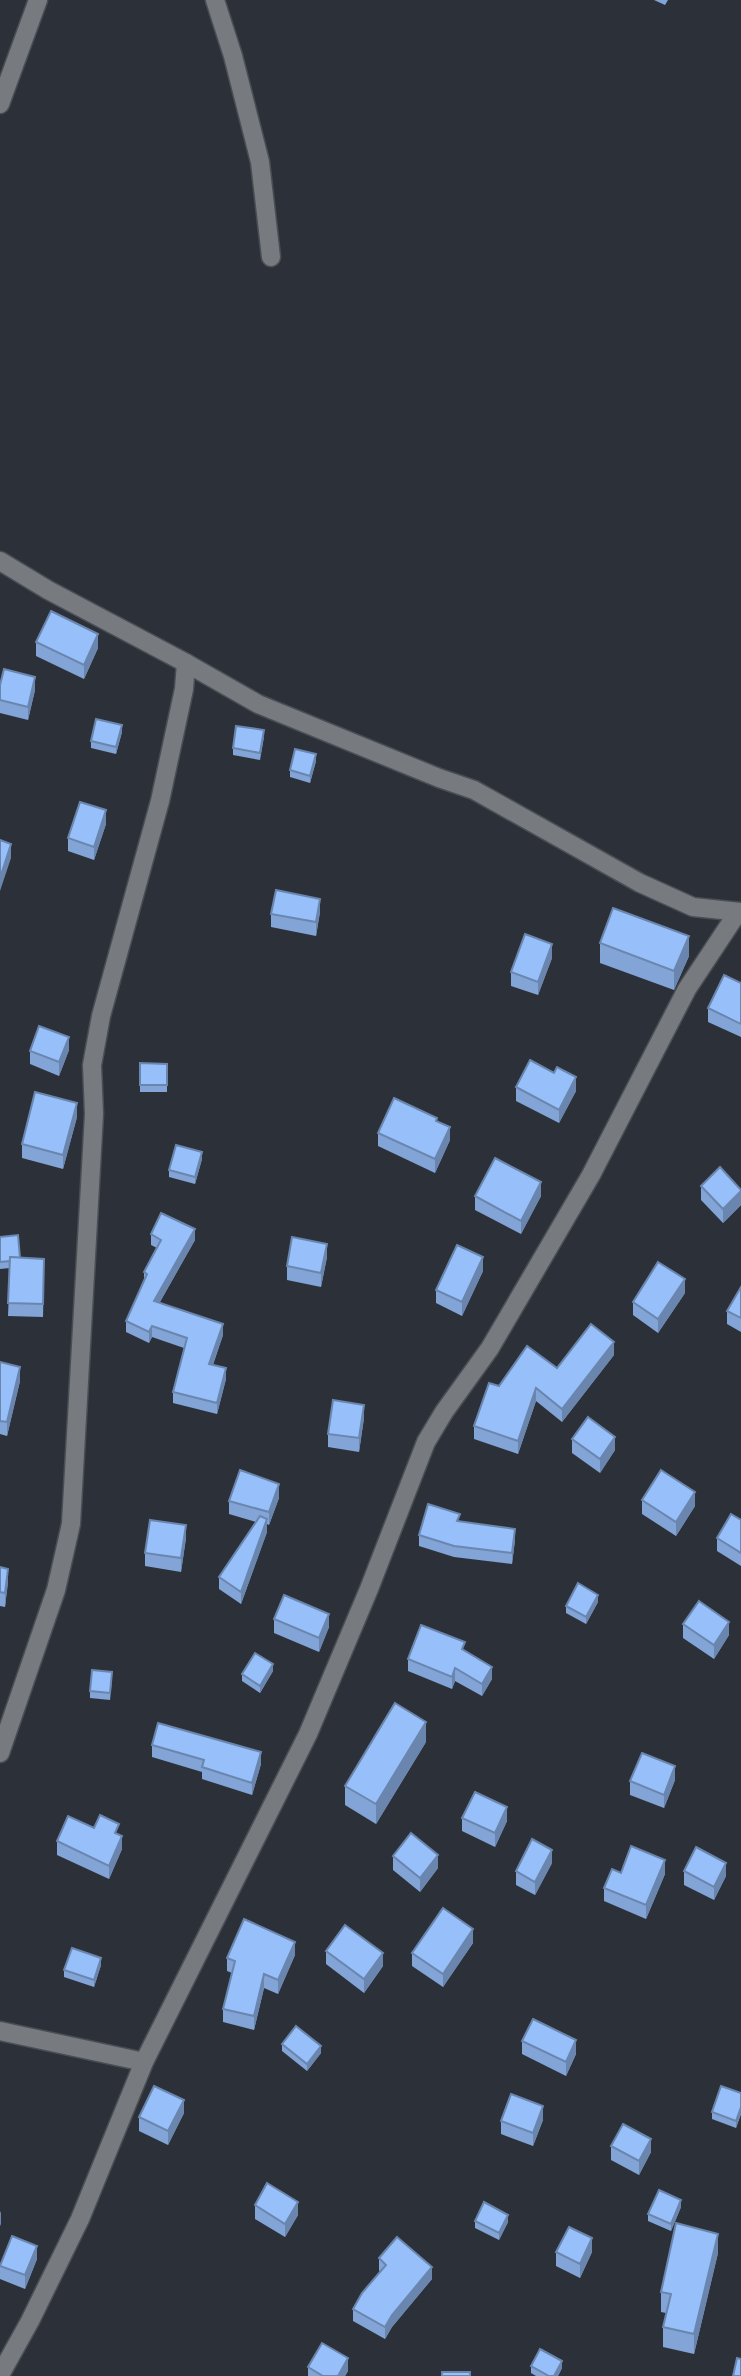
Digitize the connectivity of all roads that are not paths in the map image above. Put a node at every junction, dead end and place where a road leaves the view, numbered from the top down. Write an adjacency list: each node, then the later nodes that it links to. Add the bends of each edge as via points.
1 (38, 0): 3 (street)
2 (215, 0): 4 (street, via 260,162)
3 (0, 104)
4 (271, 257)
5 (0, 561): 6 (street)
6 (186, 663): 7 (street, via 258,704 474,790 640,883 693,907); 8 (street, via 160,801 101,1016 92,1065 94,1114 71,1524 56,1590)
7 (739, 912): 10 (street, via 687,989 592,1175 490,1348 426,1442 308,1734)
8 (0, 1753)
9 (0, 2031): 10 (street)
10 (144, 2063): 11 (street, via 80,2218)
11 (0, 2375)

